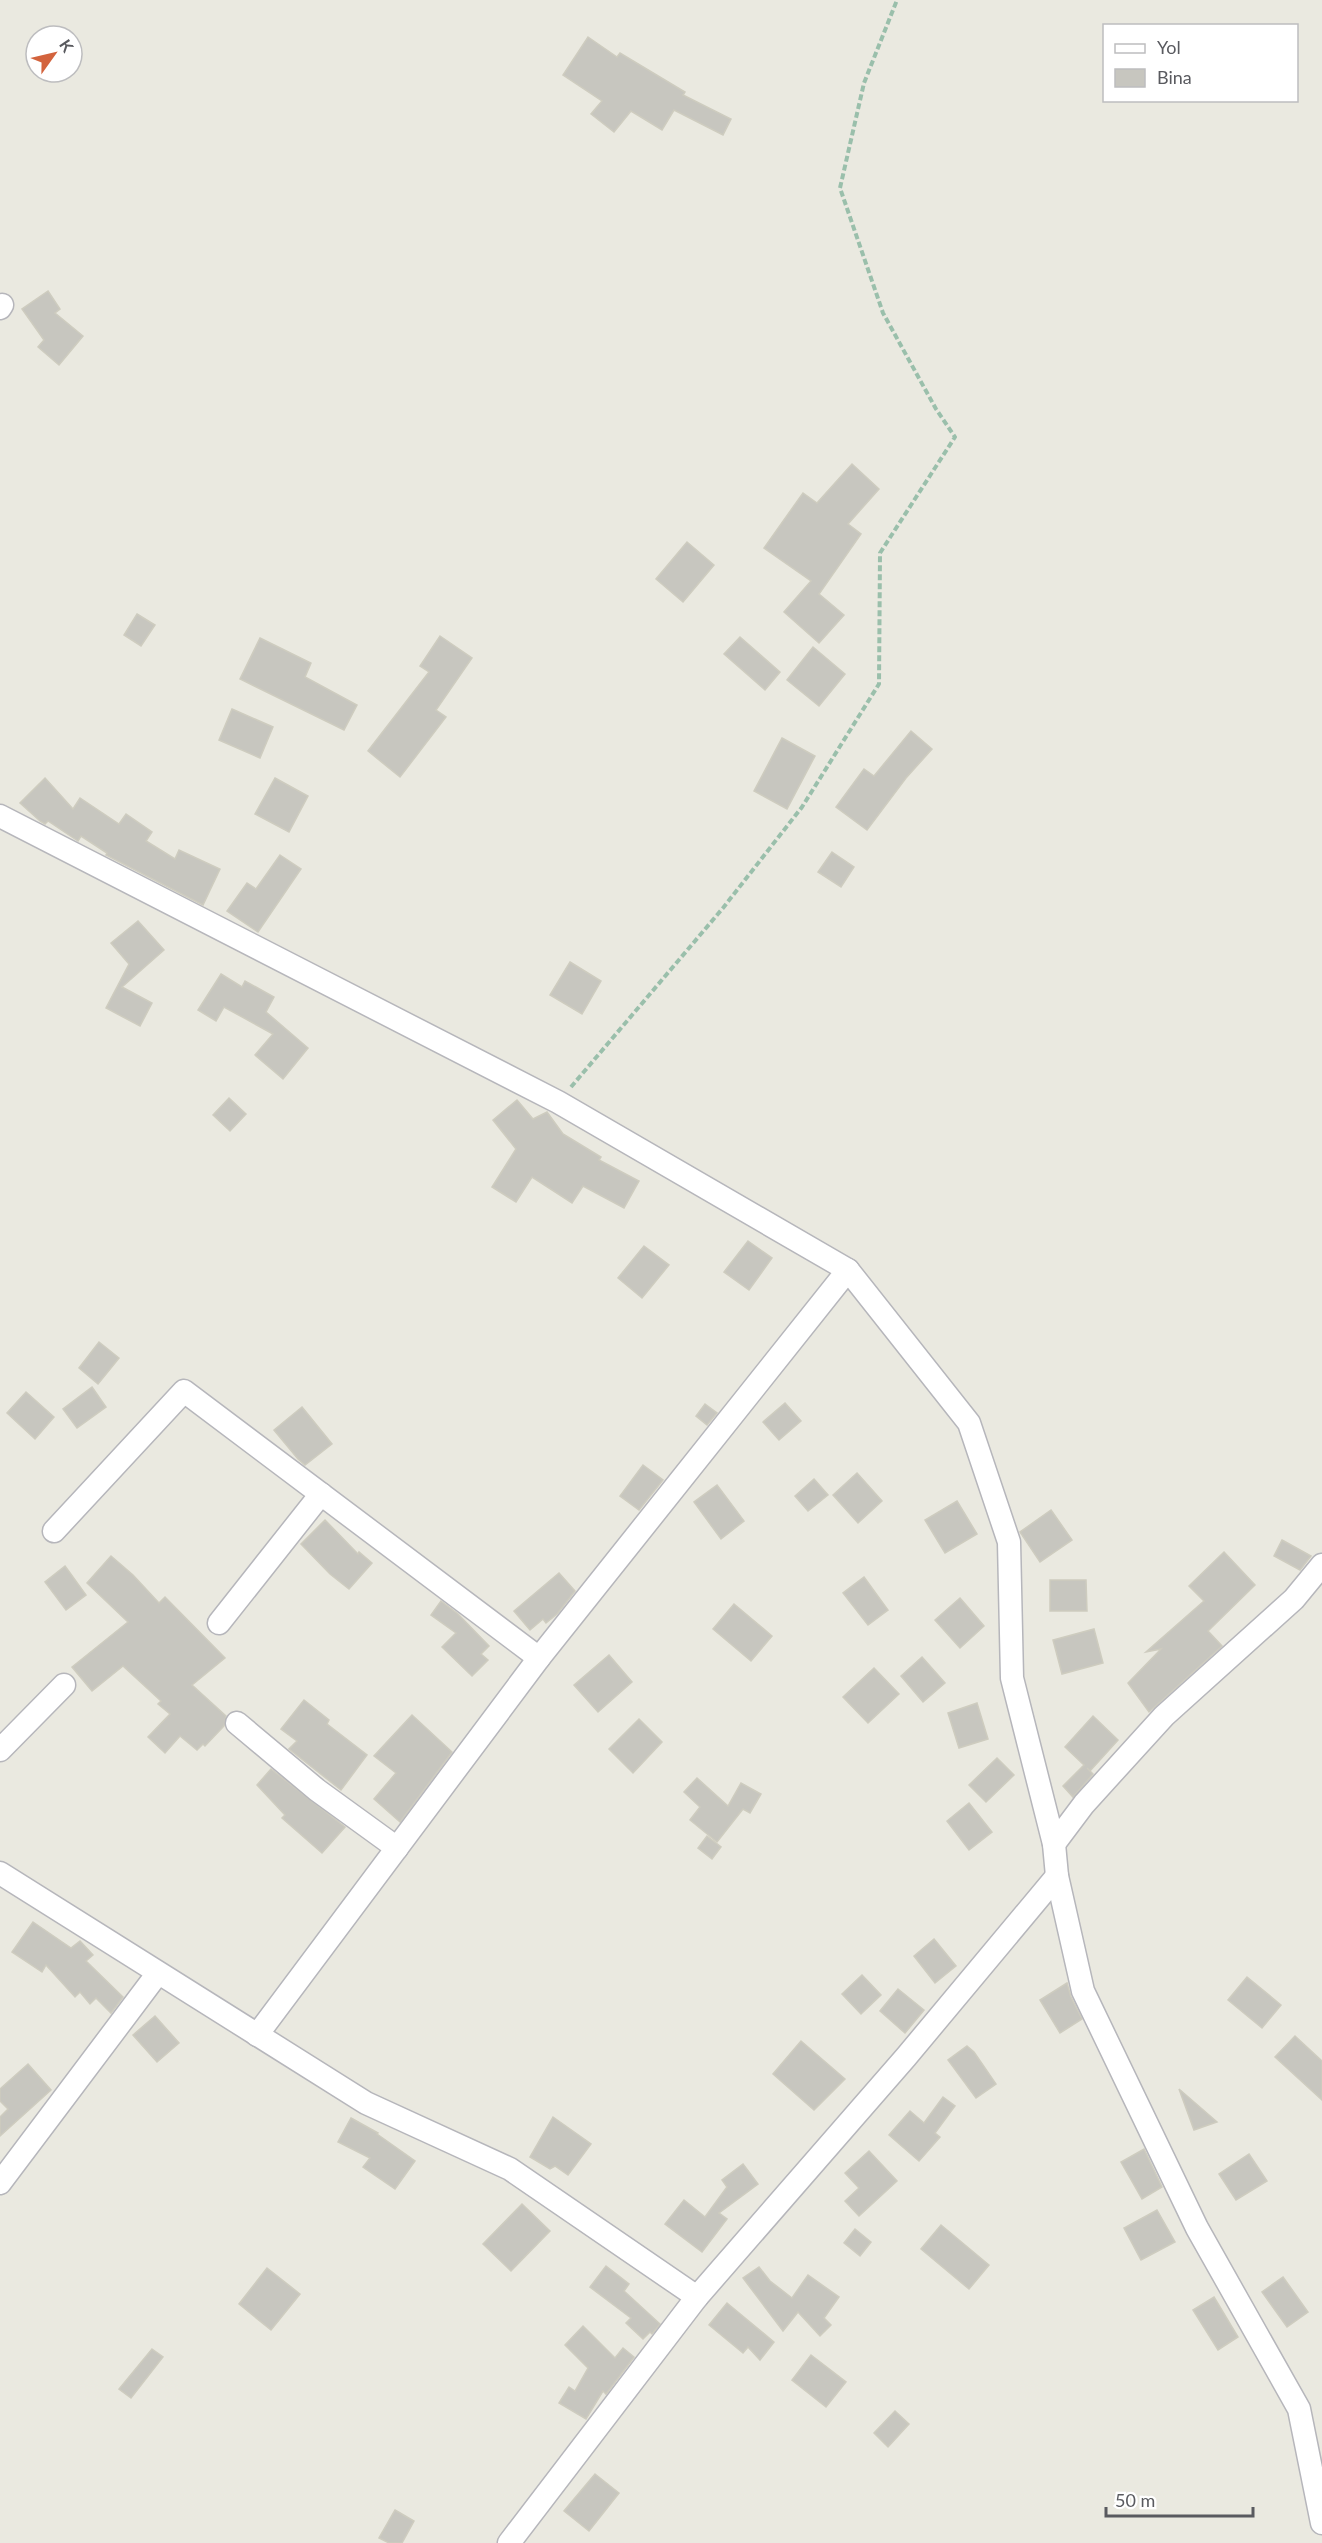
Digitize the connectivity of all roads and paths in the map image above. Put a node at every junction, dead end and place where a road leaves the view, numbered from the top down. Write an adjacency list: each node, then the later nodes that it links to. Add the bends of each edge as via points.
1 (897, 0): 3 (path, via 864,83 840,188 883,314 955,437 880,553 879,684 802,807 723,908)
2 (0, 816): 3 (street)
3 (558, 1102): 4 (street)
4 (848, 1270): 9 (street); 13 (street, via 969,1423 1009,1542 1012,1678)
5 (321, 1494): 6 (street, via 184,1391); 8 (street); 9 (street)
6 (54, 1531)
7 (1322, 1565): 13 (street, via 1294,1599 1164,1716 1084,1804)
8 (219, 1623)
9 (539, 1658): 14 (street)
10 (64, 1685): 12 (street)
11 (237, 1723): 14 (street)
12 (0, 1750)
13 (1054, 1844): 16 (street)
14 (397, 1848): 18 (street)
15 (0, 1873): 17 (street)
16 (1057, 1876): 20 (street); 21 (street, via 1083,1991 1197,2228 1299,2409)
17 (158, 1973): 18 (street); 19 (street)
18 (257, 2035): 20 (street, via 366,2103 510,2169)
19 (0, 2183)
20 (697, 2297): 22 (street)
21 (1322, 2523)
22 (509, 2543)

